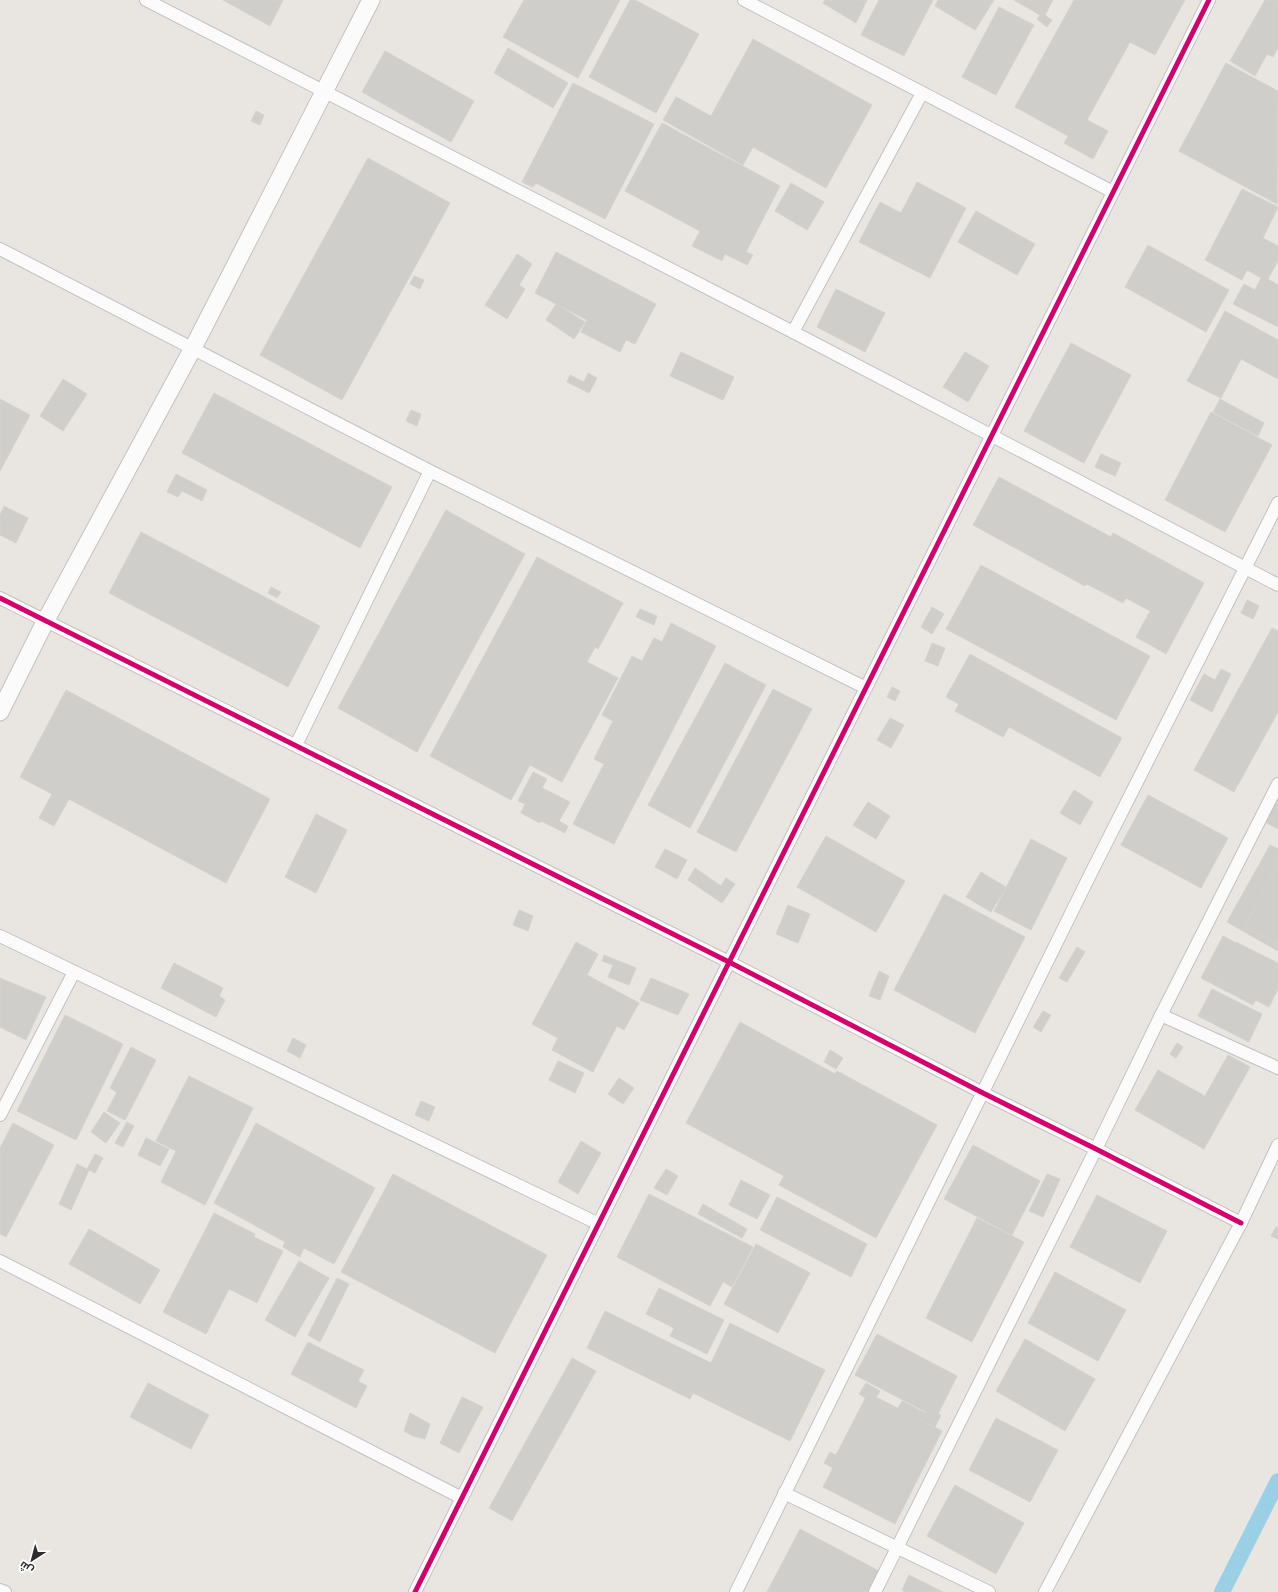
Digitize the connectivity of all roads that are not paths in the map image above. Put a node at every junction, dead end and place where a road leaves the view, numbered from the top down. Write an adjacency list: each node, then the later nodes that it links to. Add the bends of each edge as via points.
1 (146, 0): 5 (street)
2 (371, 0): 5 (street)
3 (744, 0): 6 (street)
4 (1209, 0): 7 (street)
5 (325, 91): 9 (street); 10 (street)
6 (922, 93): 7 (street); 9 (street)
7 (1113, 192): 11 (street)
8 (0, 249): 10 (street)
9 (793, 332): 11 (street)
10 (193, 348): 12 (street); 17 (street)
11 (992, 436): 14 (street); 18 (street)
12 (430, 471): 18 (street); 20 (street)
13 (1278, 504): 14 (street)
14 (1246, 568): 15 (street); 27 (street)
15 (1278, 585)
16 (0, 598): 17 (street)
17 (46, 620): 19 (street); 20 (street)
18 (866, 688): 23 (street)
19 (0, 712)
20 (296, 745): 23 (street)
21 (1278, 784): 25 (street)
22 (0, 936): 24 (street)
23 (729, 962): 27 (street); 32 (street)
24 (74, 972): 28 (street); 32 (street)
25 (1161, 1015): 26 (street); 30 (street)
26 (1278, 1068)
27 (983, 1093): 30 (street); 34 (street)
28 (0, 1115)
29 (1278, 1145): 31 (street)
30 (1096, 1149): 31 (street); 36 (street)
31 (1240, 1222): 43 (street)
32 (599, 1224): 35 (street)
33 (0, 1261): 35 (street)
34 (784, 1493): 36 (street); 40 (street)
35 (462, 1498): 39 (street)
36 (897, 1547): 41 (street); 42 (street)
37 (0, 1590): 38 (street)
38 (5, 1592)
39 (415, 1592)
40 (736, 1592)
41 (874, 1592)
42 (989, 1592)
43 (1045, 1592)

